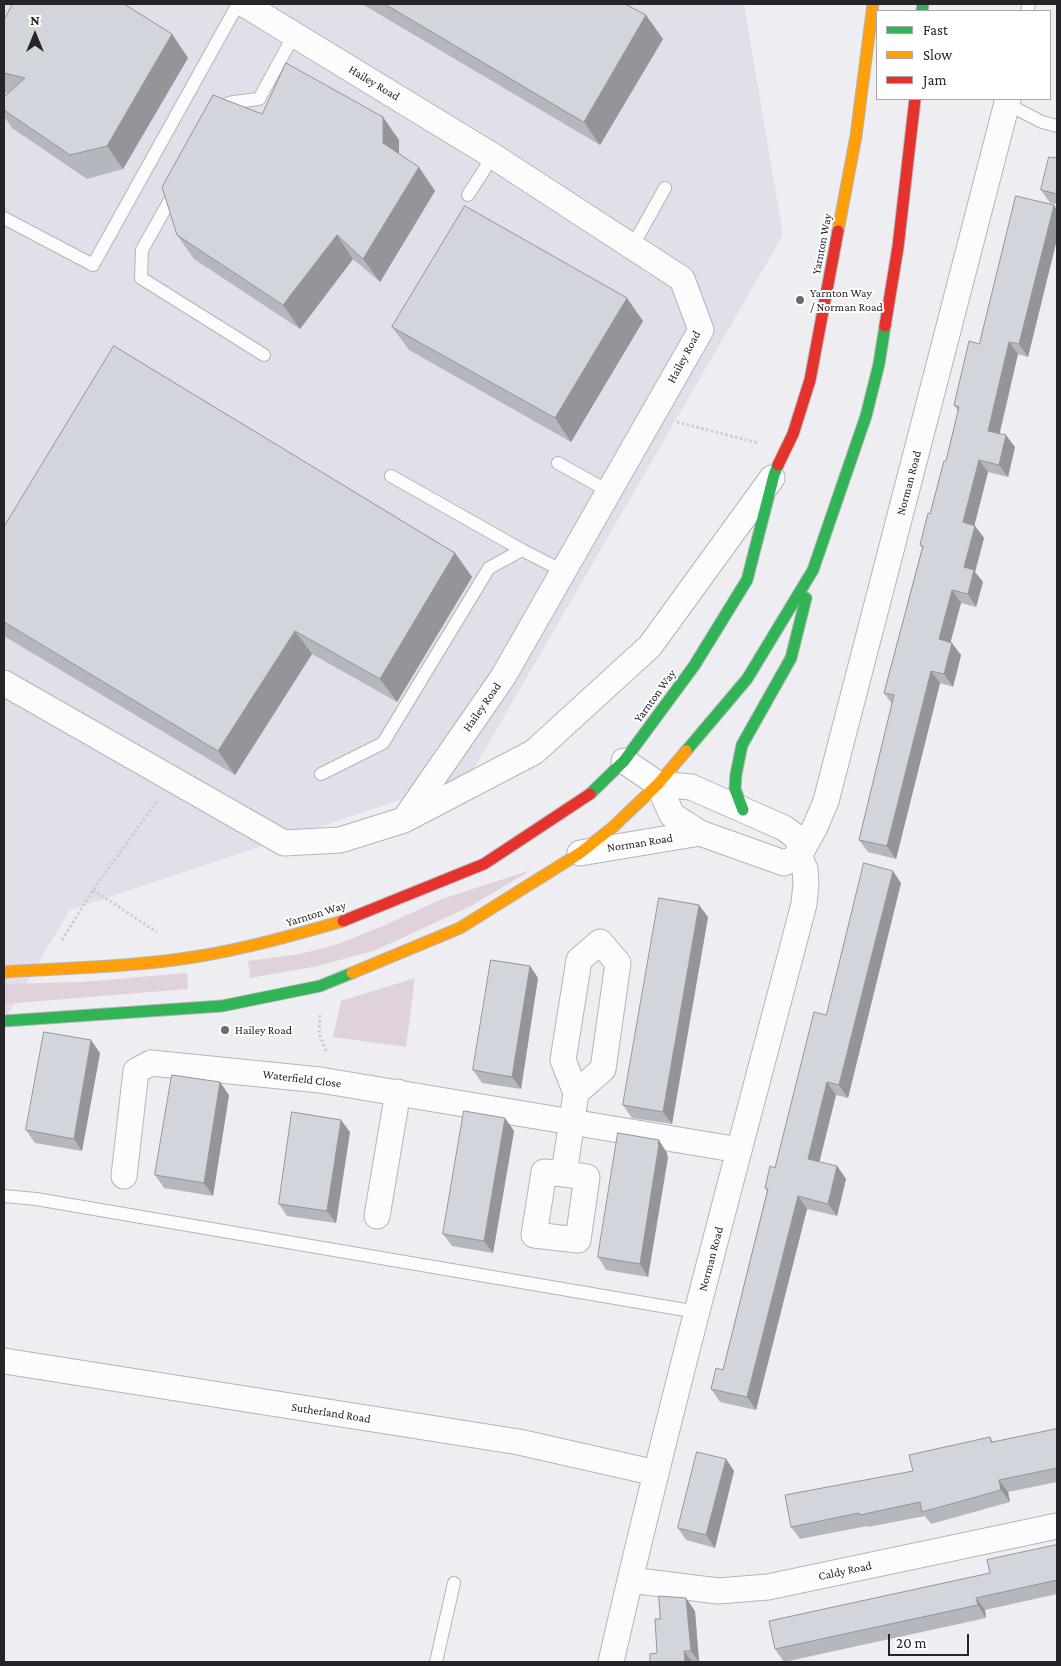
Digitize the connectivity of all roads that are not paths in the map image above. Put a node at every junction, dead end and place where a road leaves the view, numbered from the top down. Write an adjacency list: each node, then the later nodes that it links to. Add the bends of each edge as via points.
1 (873, 4): 16 (street, Yarnton Way, via 856,136 810,380 794,434)
2 (252, 6): 3 (street, Hailey Road); 12 (lane, via 94,265)
3 (294, 34): 6 (lane, via 259,99 224,105); 8 (street, Hailey Road)
4 (914, 100): 20 (street, via 898,247 879,364 866,416)
5 (1008, 101): 7 (lane, via 1042,122); 30 (street, Norman Road, via 826,801)
6 (214, 122)
7 (1057, 126)
8 (493, 156): 11 (lane); 13 (street, Hailey Road)
9 (180, 182): 14 (lane, via 142,250 141,278)
10 (665, 188): 13 (lane)
11 (468, 195)
12 (4, 218)
13 (632, 247): 18 (street, Hailey Road, via 682,279 701,330)
14 (264, 355)
15 (558, 463): 18 (lane)
16 (774, 475): 23 (street, Yarnton Way, via 747,580 694,666); 27 (street, via 650,646 534,752)
17 (391, 476): 19 (lane)
18 (608, 491): 21 (street, Hailey Road)
19 (522, 550): 21 (lane); 24 (lane, via 489,568 383,743)
20 (813, 570): 25 (street, via 747,679); 26 (street, via 791,658 742,745 735,789)
21 (563, 571): 27 (street, Hailey Road, via 502,677)
22 (4, 683): 27 (street, via 284,843 340,840)
23 (624, 761): 25 (street, Norman Road); 31 (street, Yarnton Way, via 589,795 484,864 350,919 277,940 194,957)
24 (321, 774)
25 (658, 784): 26 (street, Norman Road, via 690,787); 28 (street, Norman Road, via 672,815); 29 (street)
26 (743, 810): 30 (street, Norman Road, via 784,828 798,839)
27 (404, 820)
28 (700, 834): 29 (street, Norman Road); 30 (street, Norman Road, via 784,863)
29 (580, 853): 32 (street, via 460,928 320,986 222,1006)
30 (799, 856): 36 (street, Norman Road, via 805,869 804,904)
31 (4, 972)
32 (4, 1021)
33 (398, 1092): 35 (street, Waterfield Close); 38 (street, Waterfield Close, via 320,1080 151,1063 136,1071); 40 (street)
34 (576, 1093): 34 (street, via 603,1069 618,963 600,942 579,960 563,1060); 35 (street)
35 (572, 1123): 36 (street, Waterfield Close); 37 (street)
36 (739, 1150): 41 (street, Norman Road)
37 (564, 1174)
38 (124, 1176)
39 (4, 1196): 41 (lane, via 55,1202)
40 (377, 1216)
41 (697, 1312): 43 (street, Norman Road)
42 (4, 1361): 43 (street, Sutherland Road, via 519,1442)
43 (656, 1472): 45 (street, Norman Road)
44 (1057, 1526): 45 (street, Caldy Road, via 768,1587 718,1591)
45 (630, 1580): 48 (street, Norman Road)
46 (454, 1583): 47 (lane)
47 (436, 1662)
48 (611, 1662)

